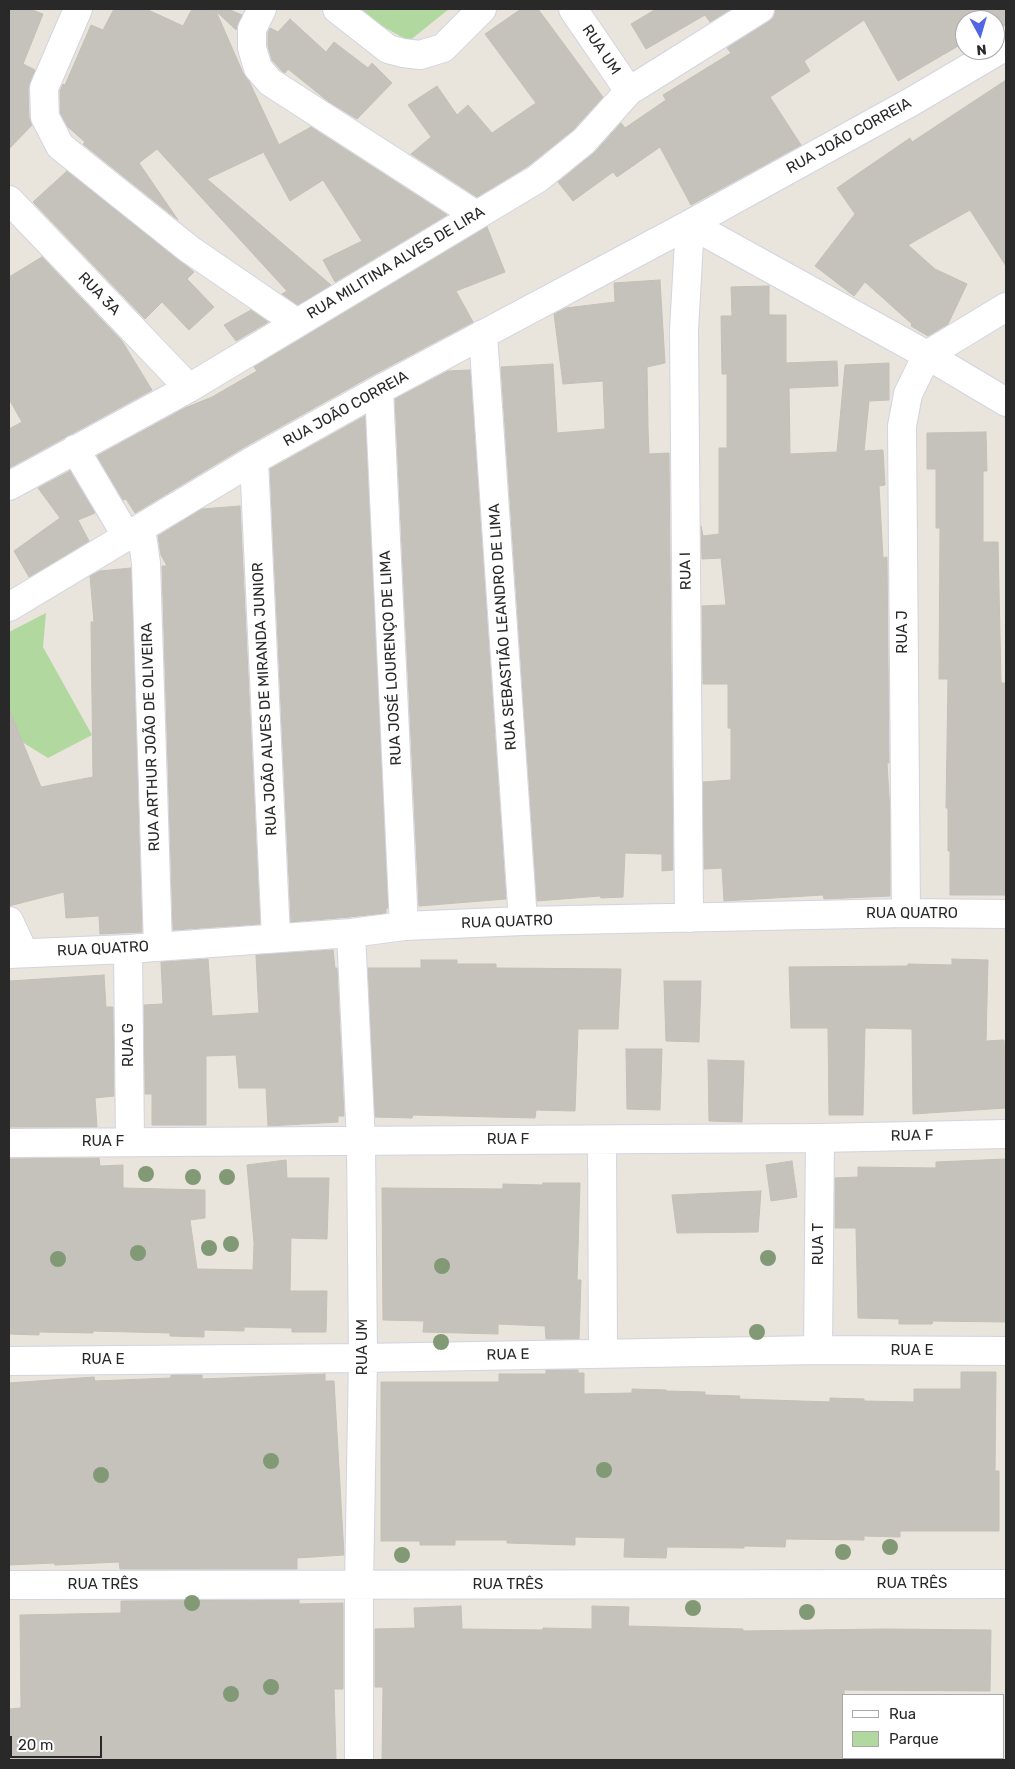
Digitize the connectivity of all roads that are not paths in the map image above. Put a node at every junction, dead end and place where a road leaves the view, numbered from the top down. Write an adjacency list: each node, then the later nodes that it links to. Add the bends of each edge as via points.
1 (78, 9): 13 (street, via 44,88 45,117 60,146 189,249)
2 (262, 9): 10 (street, via 252,29 252,48 258,68 270,82)
3 (337, 9): 4 (street, via 388,49 420,55 443,48)
4 (482, 9)
5 (573, 9): 8 (street, RUA UM)
6 (760, 9): 8 (street, RUA MILITINA ALVES DE LIRA)
7 (1006, 46): 11 (street, RUA JOÃO CORREIA)
8 (629, 91): 10 (street, RUA MILITINA ALVES DE LIRA, via 584,141 537,179)
9 (9, 200): 16 (street, RUA 3A)
10 (476, 215): 13 (street, RUA MILITINA ALVES DE LIRA)
11 (690, 224): 14 (street, RUA JOÃO CORREIA); 15 (street); 26 (street, RUA I, via 684,330)
12 (1006, 307): 15 (street)
13 (297, 322): 16 (street, RUA MILITINA ALVES DE LIRA)
14 (483, 334): 17 (street, RUA JOÃO CORREIA); 28 (street, RUA SEBASTIÃO LEANDRO DE LIMA)
15 (928, 355): 18 (street); 24 (street, RUA J, via 908,394 902,426)
16 (189, 388): 19 (street, RUA MILITINA ALVES DE LIRA)
17 (379, 390): 20 (street, RUA JOÃO CORREIA); 29 (street, RUA JOSÉ LOURENÇO DE LIMA)
18 (1006, 402)
19 (75, 449): 21 (street, RUA MILITINA ALVES DE LIRA); 22 (street)
20 (254, 460): 22 (street, RUA JOÃO CORREIA); 31 (street, RUA JOÃO ALVES DE MIRANDA JUNIOR)
21 (9, 486)
22 (134, 532): 23 (street, RUA JOÃO CORREIA); 32 (street, RUA ARTHUR JOÃO DE OLIVEIRA, via 146,563)
23 (9, 607)
24 (906, 913): 25 (street, RUA QUATRO); 26 (street, RUA QUATRO)
25 (1006, 914)
26 (689, 918): 28 (street, RUA QUATRO)
27 (9, 921): 34 (street)
28 (523, 921): 29 (street, RUA QUATRO)
29 (404, 926): 30 (street, RUA QUATRO)
30 (351, 933): 31 (street, RUA QUATRO); 38 (street, RUA UM)
31 (276, 938): 32 (street, RUA QUATRO)
32 (158, 947): 33 (street, RUA QUATRO)
33 (128, 949): 34 (street, RUA QUATRO); 39 (street, RUA G)
34 (16, 953)
35 (1006, 1134): 36 (street, RUA F)
36 (820, 1138): 37 (street, RUA F); 41 (street, RUA T)
37 (602, 1140): 38 (street, RUA F); 43 (street)
38 (361, 1141): 39 (street, RUA F); 44 (street, RUA UM)
39 (130, 1142): 40 (street, RUA F)
40 (9, 1143)
41 (818, 1350): 42 (street, RUA E); 43 (street, RUA E)
42 (1006, 1351)
43 (603, 1353): 44 (street, RUA E)
44 (363, 1358): 45 (street, RUA E); 48 (street, RUA UM)
45 (9, 1360)
46 (1006, 1584): 48 (street, RUA TRÊS)
47 (9, 1585): 48 (street, RUA TRÊS)
48 (359, 1585): 49 (street, RUA UM)
49 (359, 1760)

